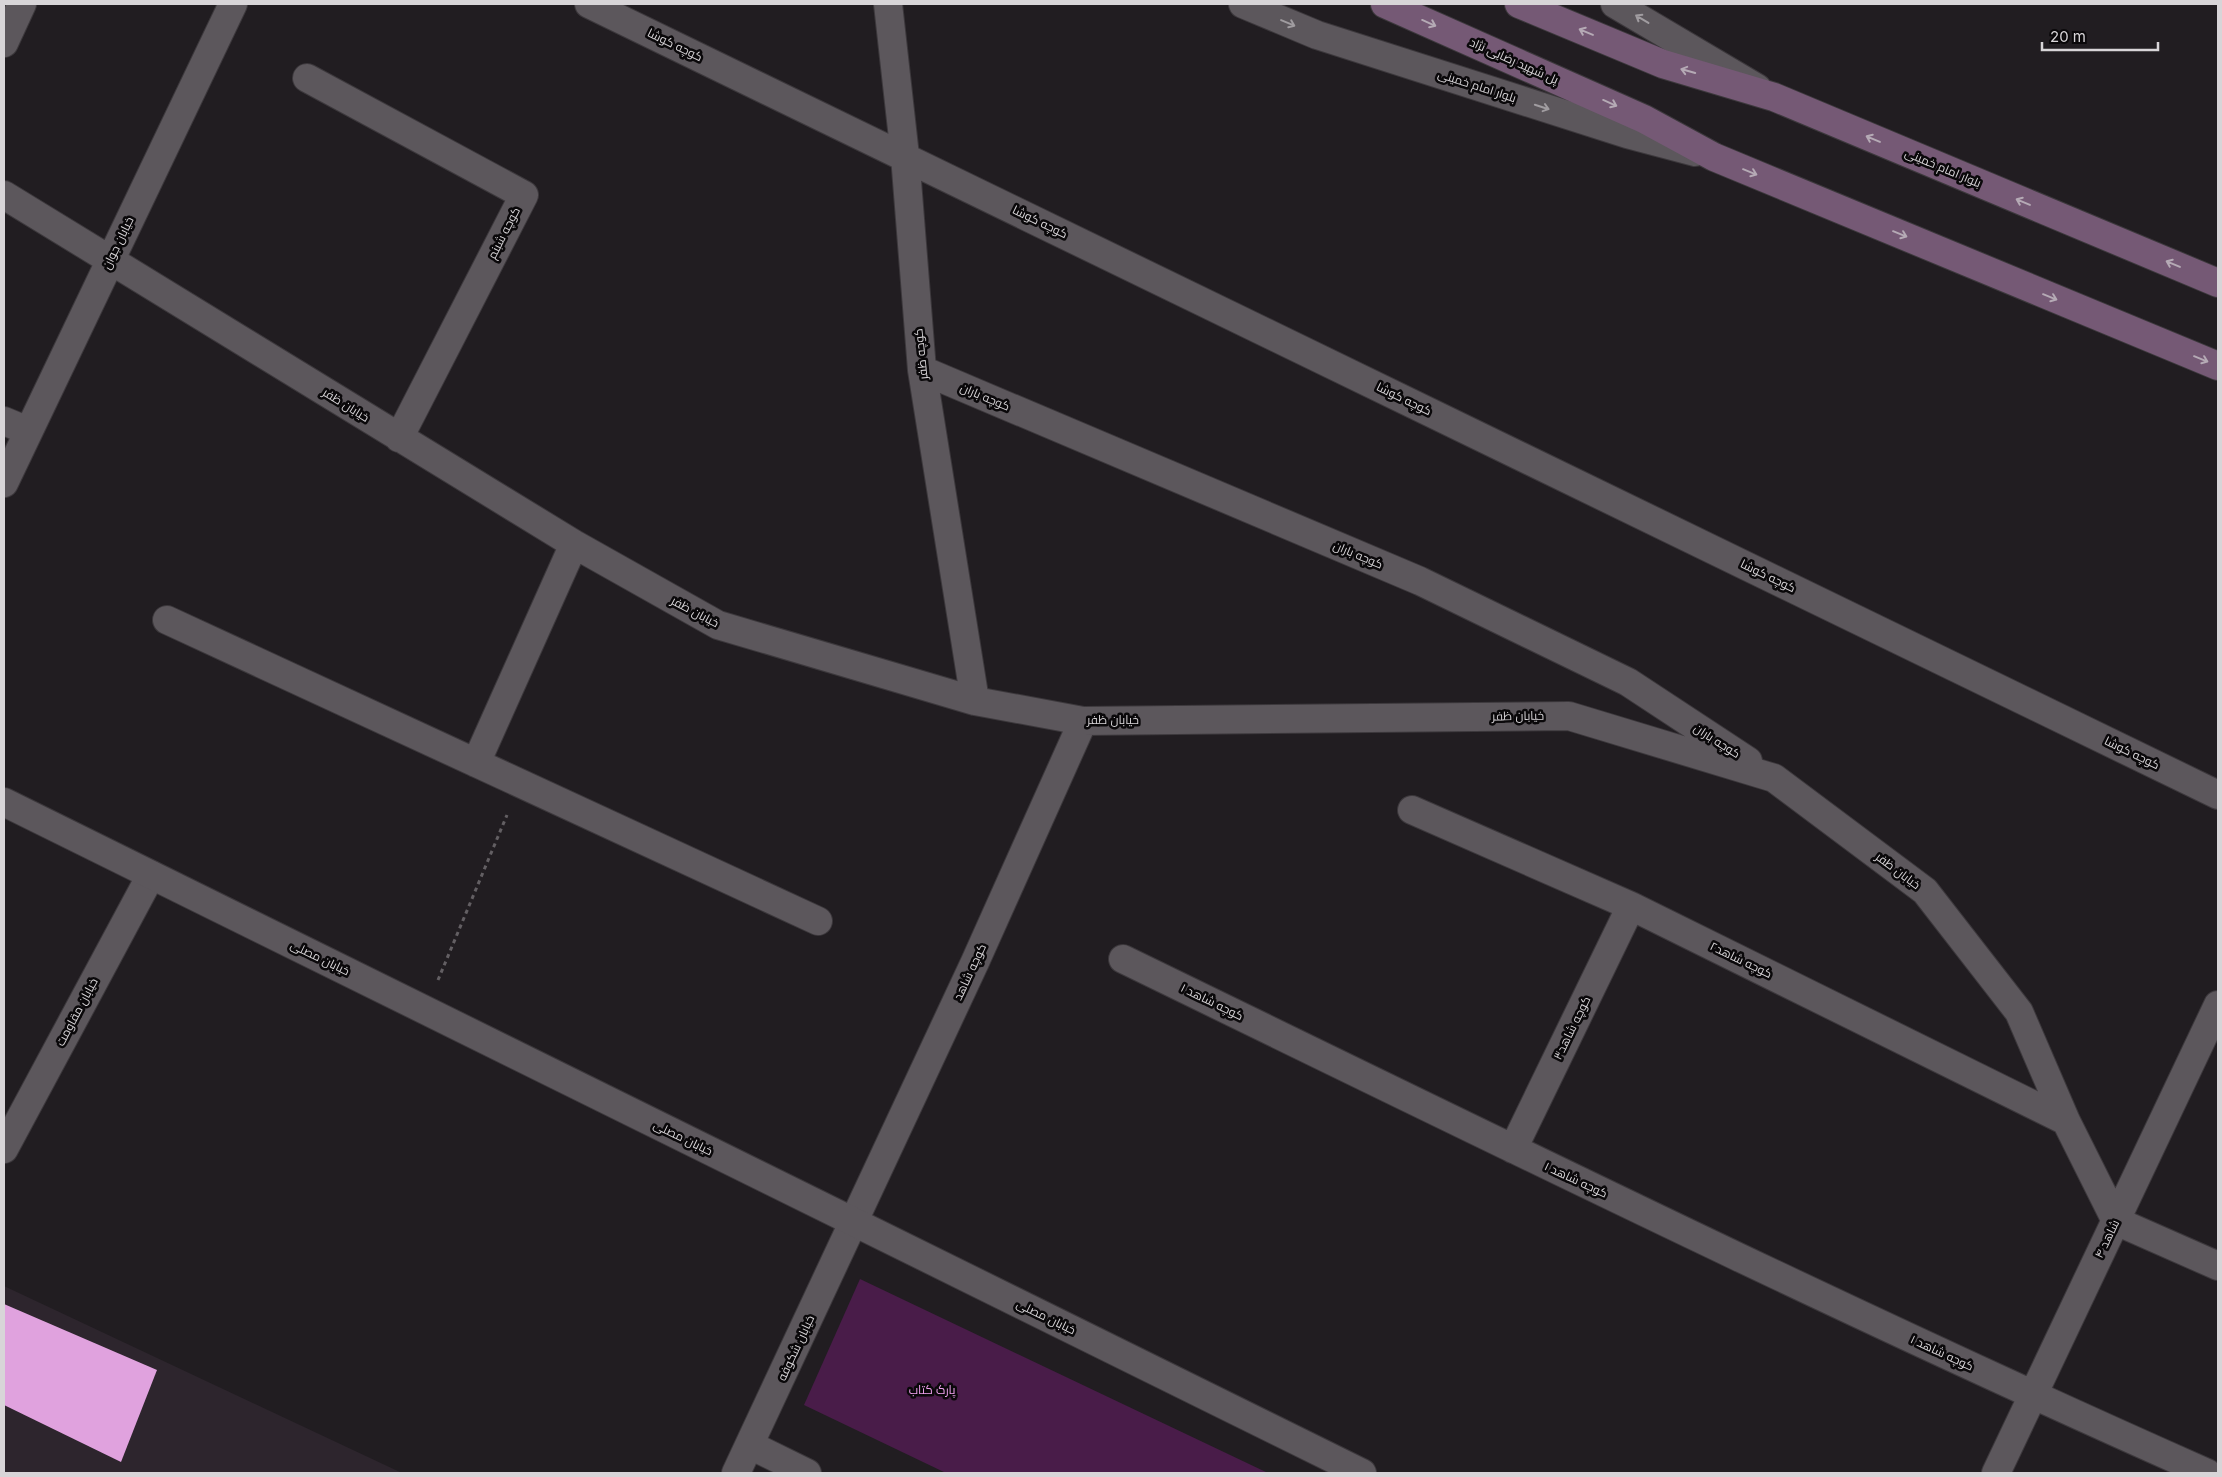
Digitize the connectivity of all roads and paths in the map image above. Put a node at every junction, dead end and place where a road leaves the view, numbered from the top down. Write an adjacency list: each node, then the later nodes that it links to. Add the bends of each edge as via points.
1 (22, 4): 9 (street)
2 (233, 4): 16 (street, خیابان جوان)
3 (589, 4): 13 (street, کوچه کوشا)
4 (888, 4): 13 (street, کوچه ظفر)
5 (1243, 4): 14 (street, بلوار امام خمینی, one-way to 14, via 1317,35 1627,134)
6 (1384, 4): 12 (main road, پل شهید رضایی نژاد, one-way to 12)
7 (1519, 4): 11 (main road, بلوار امام خمینی, one-way to 7, via 1663,64)
8 (1615, 4): 11 (street, one-way to 8)
9 (4, 42)
10 (307, 78): 21 (street, کوچه شبنم, via 524,194)
11 (1774, 97): 17 (main road, بلوار امام خمینی, one-way to 11)
12 (1644, 119): 14 (main road, بلوار امام خمینی)
13 (906, 156): 19 (street, کوچه ظفر); 30 (street, کوچه کوشا)
14 (1714, 158): 18 (main road, بلوار امام خمینی, one-way to 18)
15 (4, 194): 16 (street, خیابان ظفر)
16 (110, 259): 20 (street, خیابان جوان); 21 (street, خیابان ظفر)
17 (2218, 283)
18 (2218, 366)
19 (922, 370): 25 (street, کوچه ظفر); 28 (street, کوچه باران, via 1428,585 1628,682)
20 (16, 426): 22 (street, خیابان جوان)
21 (399, 438): 23 (street, خیابان ظفر)
22 (4, 483)
23 (574, 544): 25 (street, خیابان ظفر, via 718,625); 27 (street)
24 (167, 620): 27 (street)
25 (976, 701): 26 (street, خیابان ظفر)
26 (1083, 721): 28 (street, خیابان ظفر, via 1569,716); 43 (street, کوچه شاهد)
27 (476, 763): 29 (street)
28 (1774, 778): 39 (street, خیابان ظفر, via 1925,891 2018,1012)
29 (521, 783): 35 (street); 38 (path)
30 (2218, 795)
31 (4, 802): 33 (street, خیابان مصلی)
32 (1412, 810): 34 (street, کوچه شاهد۲)
33 (151, 874): 38 (street, خیابان مصلی); 40 (street, خیابان مقاومت)
34 (1632, 906): 39 (street, کوچه شاهد۲); 41 (street, کوچه شاهد۳)
35 (818, 921)
36 (1123, 959): 41 (street, کوچه شاهد ۱)
37 (2218, 1004): 42 (street, شاهد ۴)
38 (425, 1010): 43 (street, خیابان مصلی)
39 (2066, 1121): 42 (street, خیابان ظفر)
40 (4, 1149)
41 (1513, 1149): 45 (street, کوچه شاهد ۱)
42 (2116, 1221): 44 (street); 45 (street, شاهد ۴)
43 (855, 1223): 46 (street, خیابان شکوفه); 49 (street, خیابان مصلی)
44 (2218, 1266)
45 (2031, 1396): 50 (street, شاهد ۴); 51 (street, کوچه شاهد ۱)
46 (750, 1445): 47 (street, خیابان شکوفه); 48 (street)
47 (736, 1473)
48 (807, 1473)
49 (1362, 1473)
50 (1996, 1473)
51 (2207, 1473)

